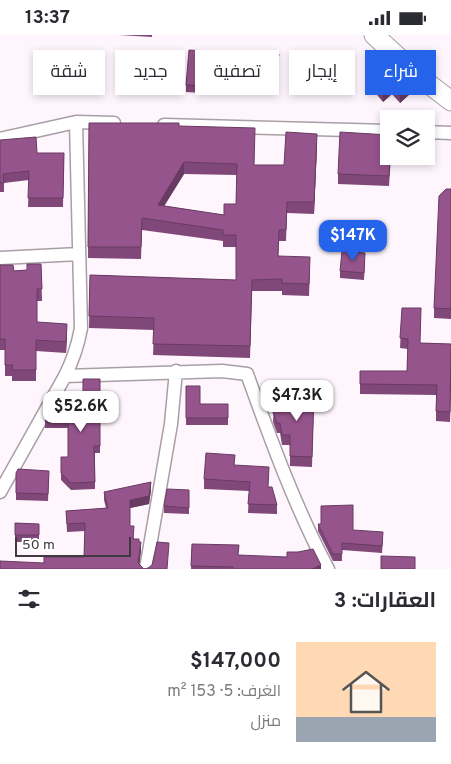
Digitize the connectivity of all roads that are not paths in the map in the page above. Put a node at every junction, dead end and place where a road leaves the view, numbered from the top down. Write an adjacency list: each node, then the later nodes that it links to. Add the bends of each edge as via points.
1 (374, 35): 2 (street, via 421,79)
2 (451, 101)
3 (76, 122): 4 (street); 9 (street); 10 (street)
4 (125, 124)
5 (154, 125): 6 (street)
6 (380, 131)
7 (435, 133): 8 (street)
8 (451, 133)
9 (0, 139)
10 (79, 254): 11 (street); 13 (street, via 81,328 73,360)
11 (0, 258)
12 (176, 371): 13 (street); 15 (street, via 169,440); 16 (street, via 222,371 247,375 265,425)
13 (65, 376): 14 (street)
14 (0, 492)
15 (146, 569)
16 (328, 569)

